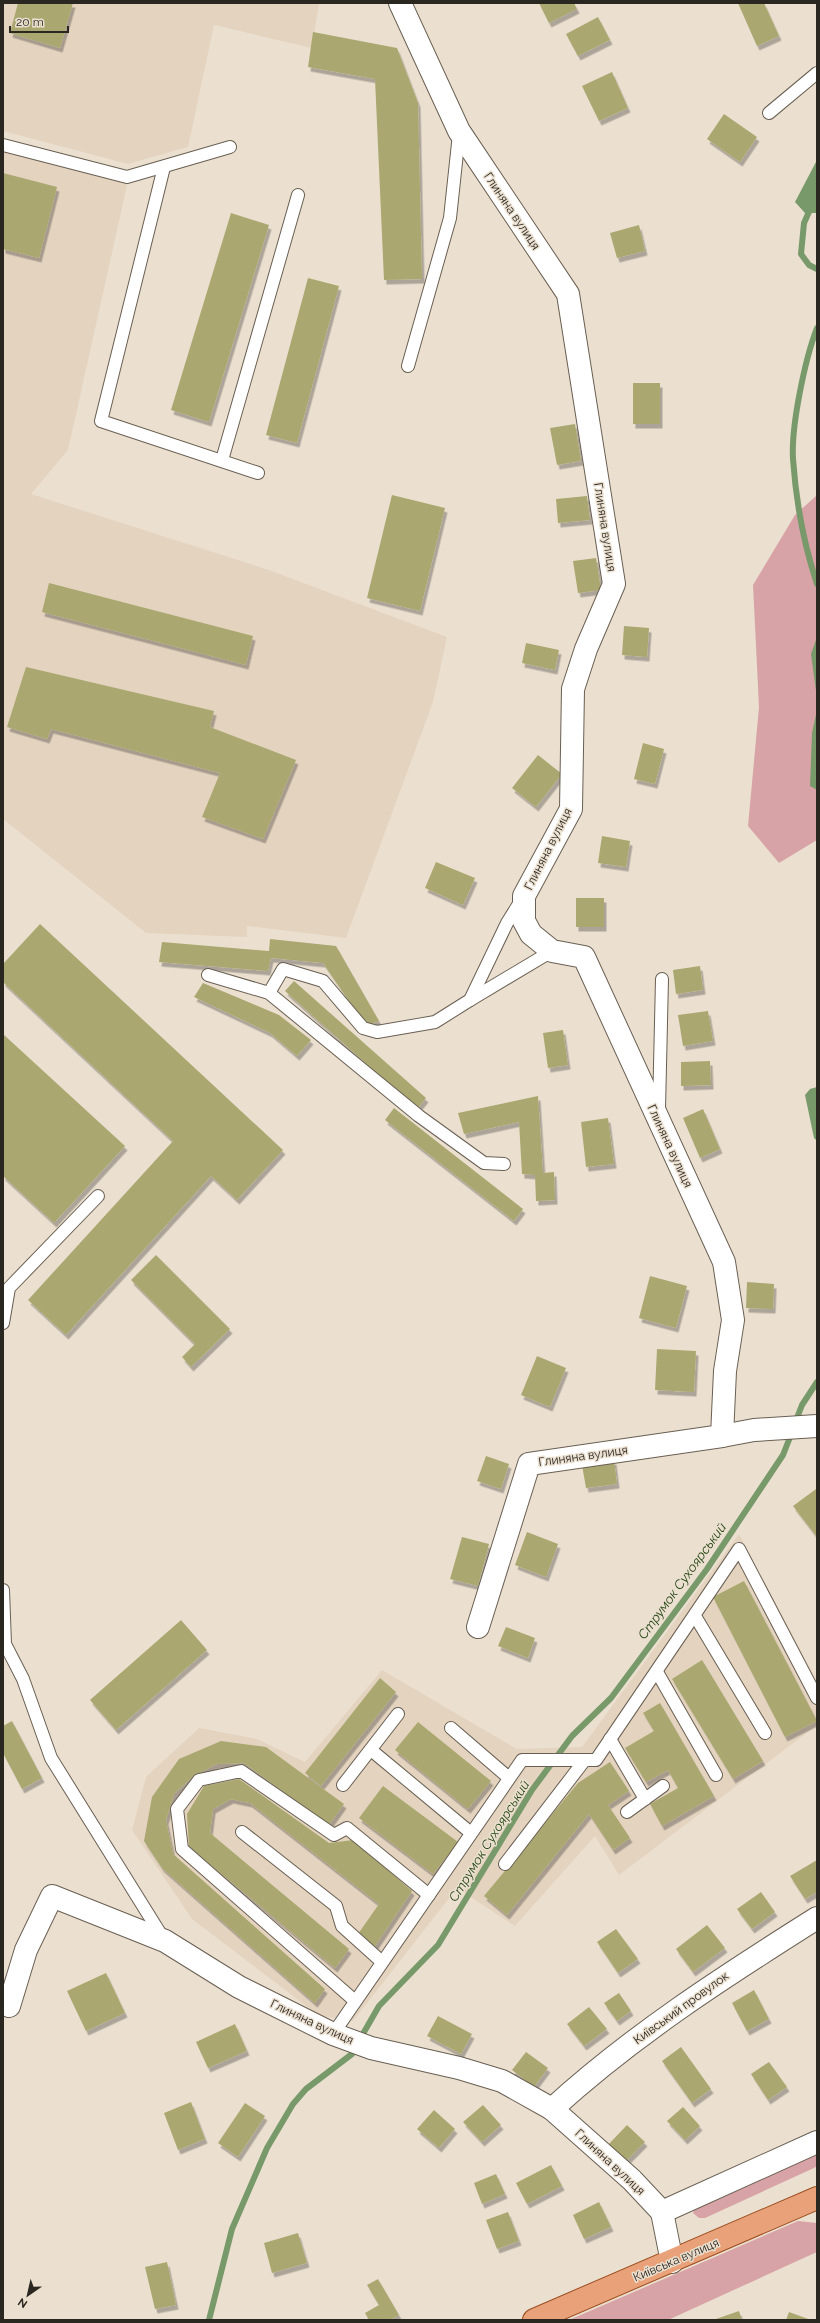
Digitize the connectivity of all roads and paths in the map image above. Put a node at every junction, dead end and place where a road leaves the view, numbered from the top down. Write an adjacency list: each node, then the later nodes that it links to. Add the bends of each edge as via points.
1 (400, 3): 4 (street, Глиняна вулиця)
2 (817, 73): 3 (lane)
3 (769, 113)
4 (459, 131): 9 (lane, via 450,218); 12 (street, Глиняна вулиця, via 568,294 614,584 586,649 573,689 571,809)
5 (3, 145): 7 (lane, via 127,177)
6 (230, 147): 7 (lane)
7 (164, 167): 10 (lane, via 101,421)
8 (298, 196): 10 (lane)
9 (408, 366)
10 (222, 460): 11 (lane)
11 (258, 473)
12 (524, 896): 13 (street, Глиняна вулиця, via 524,921 531,934); 17 (lane, via 507,923)
13 (552, 951): 17 (lane); 18 (street, Глиняна вулиця, via 584,957)
14 (208, 975): 16 (lane)
15 (662, 978): 18 (lane)
16 (269, 994): 17 (lane, via 284,969 323,981 363,1028 377,1032 435,1022); 19 (lane, via 419,1116 472,1155 484,1163)
17 (470, 1000)
18 (659, 1121): 23 (street, Глиняна вулиця, via 724,1262 733,1320 724,1371)
19 (504, 1164)
20 (98, 1196): 21 (lane, via 9,1288)
21 (3, 1323)
22 (811, 1426): 23 (street, via 754,1430)
23 (722, 1436): 26 (street, Глиняна вулиця, via 529,1464)
24 (3, 1590): 27 (lane, via 5,1644)
25 (694, 1616): 28 (lane); 29 (lane, via 740,1549); 32 (lane)
26 (478, 1627)
27 (8, 1657): 47 (lane, via 23,1679 51,1758)
28 (656, 1672): 33 (lane); 36 (lane)
29 (817, 1698)
30 (398, 1714): 34 (lane)
31 (451, 1728): 37 (lane)
32 (765, 1732)
33 (610, 1739): 35 (lane, via 596,1760); 40 (lane)
34 (371, 1750): 38 (lane); 43 (lane)
35 (584, 1760): 37 (lane, via 522,1760); 44 (lane)
36 (716, 1775)
37 (509, 1778): 43 (lane)
38 (344, 1785)
39 (663, 1786): 40 (lane)
40 (645, 1799): 41 (lane)
41 (627, 1812)
42 (242, 1832): 48 (lane, via 336,1906 342,1926)
43 (471, 1833): 45 (lane)
44 (505, 1864)
45 (429, 1895): 48 (lane); 49 (lane, via 347,1828 334,1835 241,1771 200,1780 177,1809 182,1849)
46 (817, 1918): 52 (street, Київський провулок, via 721,1978 596,2069)
47 (165, 1941): 50 (street, Глиняна вулиця, via 52,1896 26,1950); 51 (street, Глиняна вулиця, via 239,1987)
48 (382, 1962): 49 (lane)
49 (355, 2001): 51 (lane)
50 (9, 2006)
51 (339, 2036): 52 (street, Глиняна вулиця, via 371,2048 459,2068 502,2081)
52 (552, 2109): 55 (street, Глиняна вулиця, via 632,2180)
53 (817, 2142): 55 (street)
54 (817, 2198): 56 (main road, Київська вулиця)
55 (662, 2212): 56 (street)
56 (672, 2262): 57 (main road, Київська вулиця)
57 (534, 2320)

